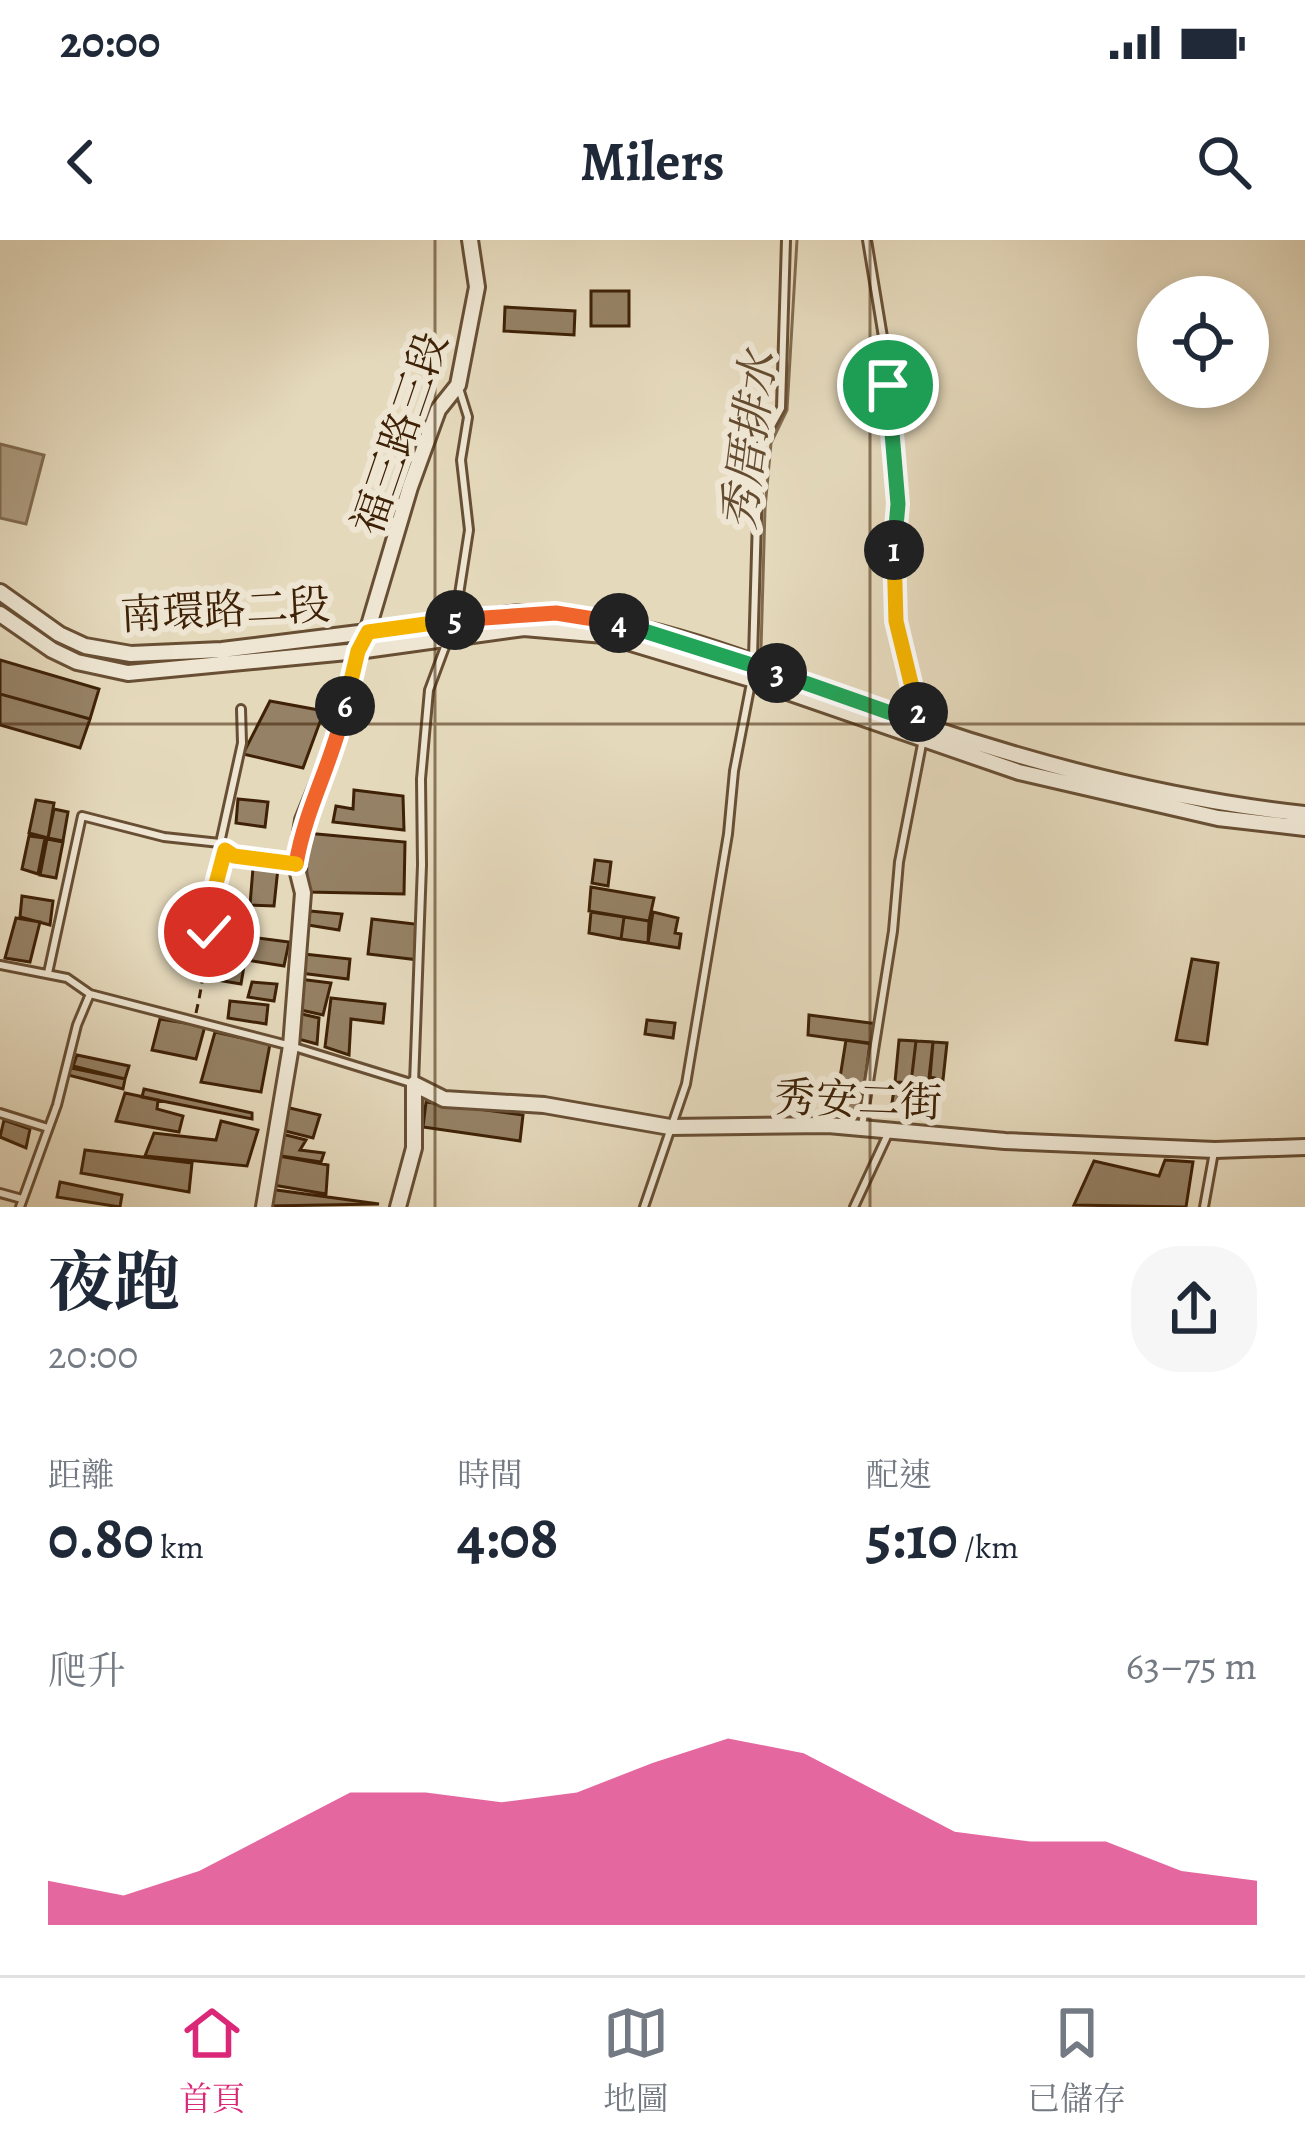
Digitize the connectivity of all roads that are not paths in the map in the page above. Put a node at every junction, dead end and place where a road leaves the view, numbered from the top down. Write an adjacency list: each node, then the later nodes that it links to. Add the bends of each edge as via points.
1 (470, 240): 4 (street, 福三路三段, via 477,287)
2 (786, 240): 10 (lane, via 781,408 759,448)
3 (867, 240): 12 (lane, via 897,484 896,621)
4 (458, 385): 7 (lane, via 468,417 461,460 469,530); 8 (street, 福三路三段, via 438,410)
5 (0, 592): 8 (street, 南環路二段, via 59,634 131,654)
6 (0, 614): 9 (street, 南環路二段, via 64,656 128,674)
7 (453, 628): 8 (street, 南環路二段); 9 (street, 南環路二段); 10 (street, 南環路二段, via 604,635); 22 (lane, via 429,690 421,779)
8 (368, 632): 9 (street, 福三路三段)
9 (358, 651): 17 (street, 福三路三段)
10 (752, 672): 12 (street, 南環路二段); 13 (street, 南環路二段); 25 (lane, via 686,1084)
11 (241, 709): 16 (lane)
12 (922, 724): 13 (lane); 14 (street, 南環路二段, via 1130,785)
13 (923, 741): 15 (street, 南環路二段, via 1126,800); 24 (lane)
14 (1305, 814)
15 (1305, 828)
16 (223, 847): 17 (lane, via 234,856); 19 (lane, via 82,816)
17 (296, 865): 21 (street, 福三路三段, via 303,893)
18 (0, 965): 19 (lane)
19 (48, 974): 20 (lane)
20 (90, 994): 21 (lane); 26 (lane)
21 (291, 1046): 22 (lane); 32 (street, 福三路三段)
22 (414, 1084): 25 (street, 秀安二街, via 444,1099 544,1105); 33 (street, via 414,1148)
23 (0, 1113): 26 (lane)
24 (862, 1126): 25 (street, 秀安二街); 27 (street, 秀安二街)
25 (670, 1127): 34 (lane)
26 (49, 1128): 31 (lane)
27 (891, 1129): 29 (street, 秀安二街); 35 (lane)
28 (1305, 1147): 29 (street, 秀安二街)
29 (1215, 1150): 36 (lane)
30 (0, 1193): 31 (lane)
31 (21, 1203)
32 (264, 1207)
33 (398, 1207)
34 (644, 1207)
35 (854, 1207)
36 (1204, 1207)

